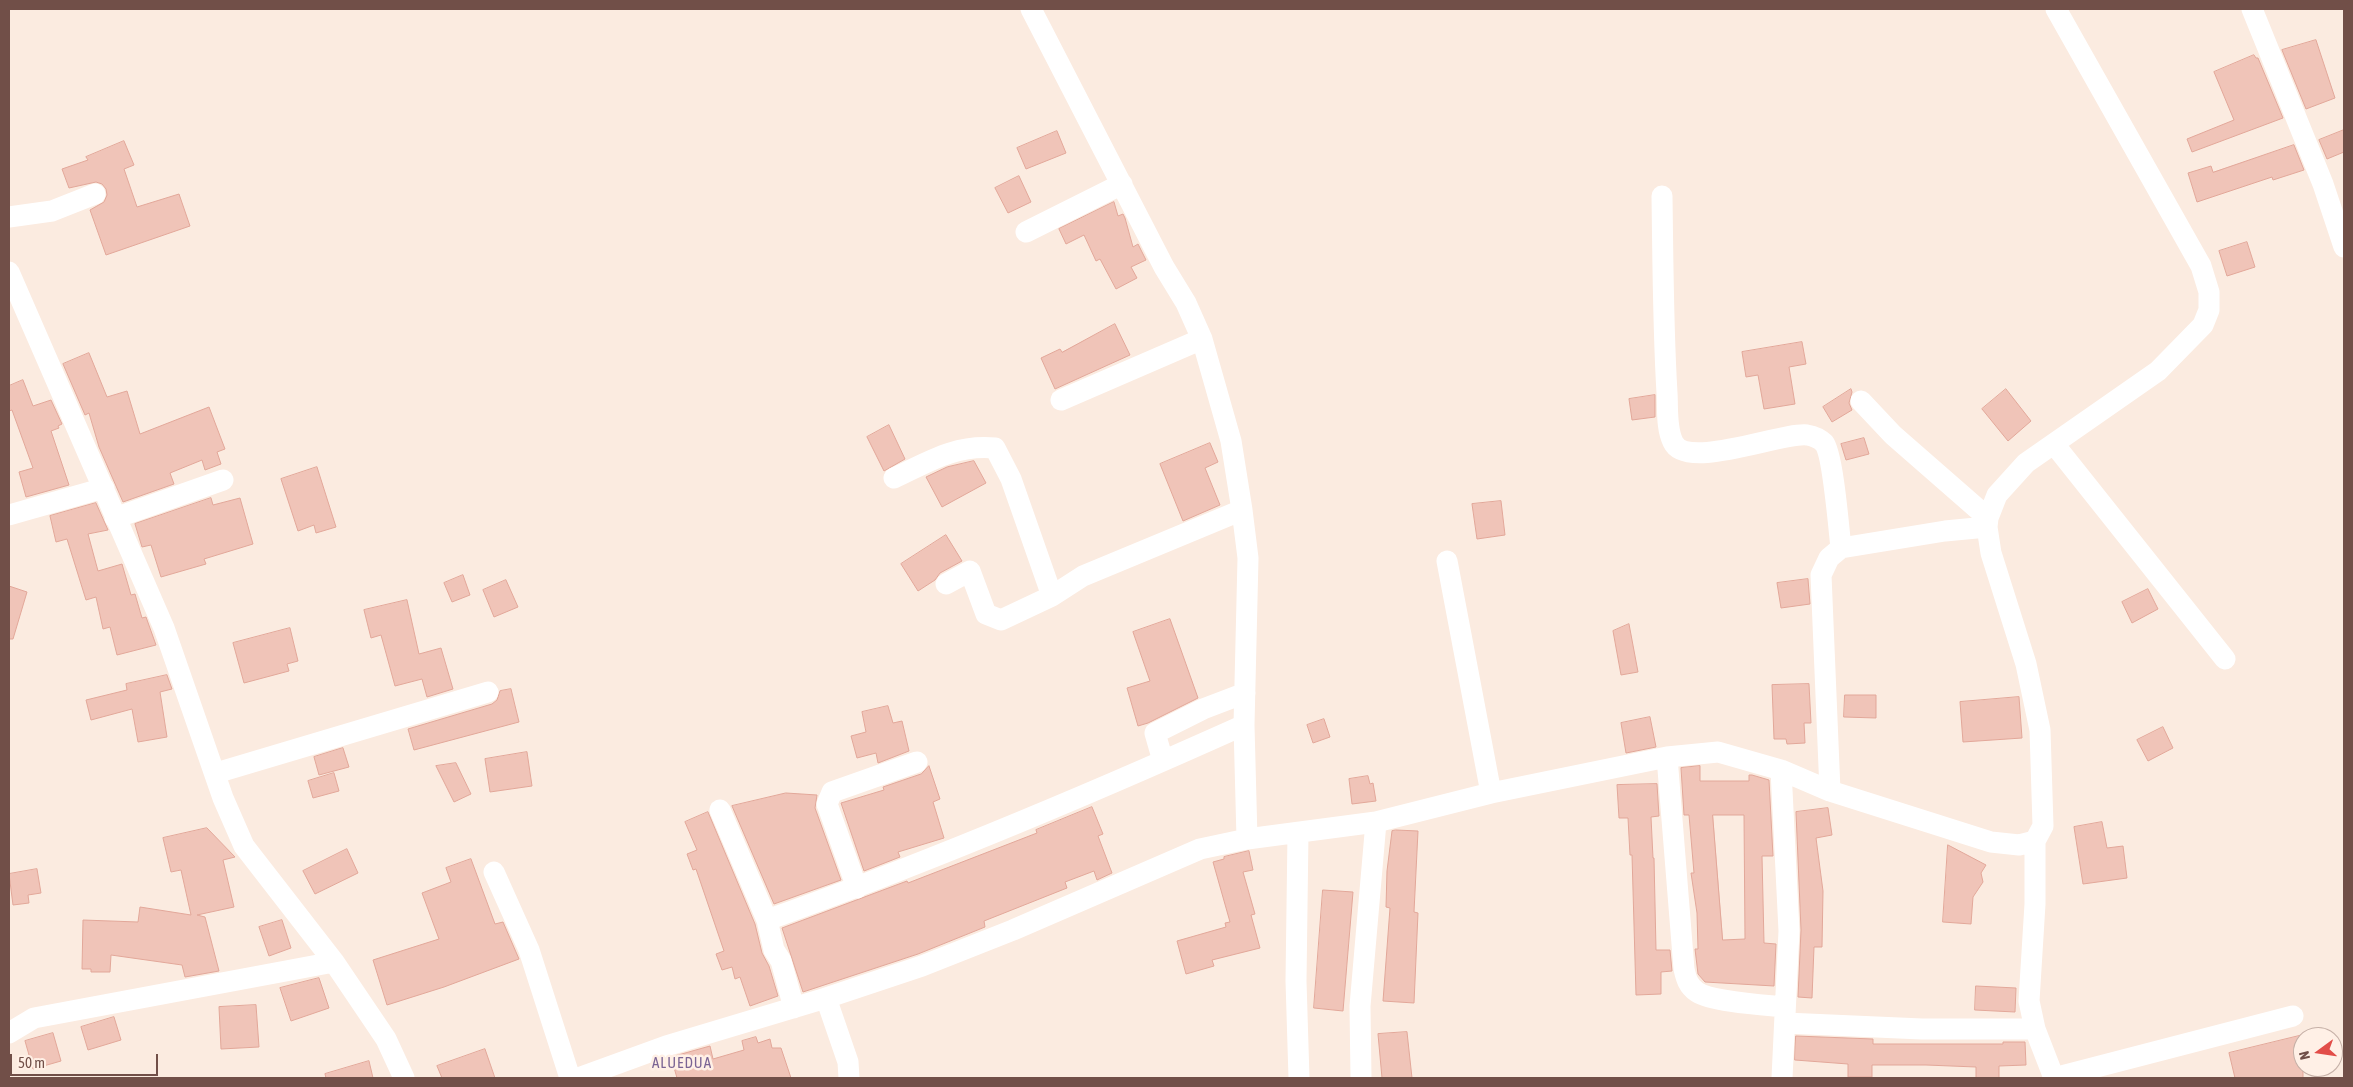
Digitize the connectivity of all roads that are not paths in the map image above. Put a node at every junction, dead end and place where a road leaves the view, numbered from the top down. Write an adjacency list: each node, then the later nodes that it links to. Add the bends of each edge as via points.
1 (1031, 9): 4 (street)
2 (2056, 9): 14 (street, via 2201,266 2209,292 2209,310 2202,325 2158,371)
3 (2252, 9): 9 (street)
4 (1122, 184): 8 (street); 11 (street)
5 (95, 194): 7 (street, via 52,211)
6 (1662, 196): 22 (street, via 1665,362 1673,443 1682,451 1697,453 1806,435 1818,438 1826,447)
7 (9, 217)
8 (1026, 232)
9 (2344, 247)
10 (9, 272): 17 (street)
11 (1202, 339): 12 (street); 18 (street, via 1231,440)
12 (1061, 400)
13 (1861, 401): 21 (street)
14 (2054, 444): 21 (street, via 2026,463 1997,495); 26 (street)
15 (894, 478): 25 (street, via 955,450 979,446 995,448 1011,479)
16 (223, 480): 20 (street)
17 (104, 488): 19 (street); 20 (street)
18 (1242, 510): 25 (street, via 1083,576); 28 (street, via 1248,558)
19 (9, 515)
20 (115, 518): 34 (street, via 164,628)
21 (1988, 522): 22 (street); 41 (street, via 1991,553 2026,664 2040,730 2043,826)
22 (1841, 548): 35 (street, via 1830,558 1821,575)
23 (1447, 561): 36 (street)
24 (946, 584): 25 (street, via 970,571 986,614 1001,620)
25 (1052, 596)
26 (2225, 659)
27 (488, 692): 34 (street)
28 (1245, 693): 29 (street); 31 (street, via 1203,708 1155,733)
29 (1244, 725): 31 (street); 40 (street)
30 (1667, 757): 33 (street, via 1718,752); 36 (street); 48 (street, via 1684,969 1688,983 1697,993)
31 (1164, 761): 43 (street, via 990,836)
32 (917, 762): 43 (street, via 832,792 827,804)
33 (1781, 770): 35 (street); 48 (street, via 1789,931)
34 (216, 773): 45 (street, via 244,846)
35 (1830, 791): 41 (street, via 1991,842 2018,845)
36 (1491, 793): 38 (street)
37 (720, 810): 44 (street)
38 (1376, 822): 39 (street); 57 (street, via 1360,1006)
39 (1298, 833): 40 (street); 56 (street, via 1296,981)
40 (1247, 839): 46 (street, via 1200,849 1013,930 922,966)
41 (2035, 841): 50 (street, via 2029,1001)
42 (494, 872): 53 (street, via 529,950)
43 (857, 888): 44 (street)
44 (767, 920): 47 (street)
45 (334, 962): 51 (street, via 34,1018); 52 (street, via 386,1039)
46 (826, 998): 47 (street); 55 (street, via 848,1062)
47 (794, 1008): 54 (street, via 666,1046)
48 (1785, 1015): 50 (street, via 1922,1029); 58 (street)
49 (2292, 1016): 59 (street)
50 (2035, 1029): 59 (street)
51 (9, 1033)
52 (404, 1078)
53 (570, 1078)
54 (578, 1078)
55 (849, 1078)
56 (1299, 1078)
57 (1362, 1078)
58 (1782, 1078)
59 (2054, 1078)

